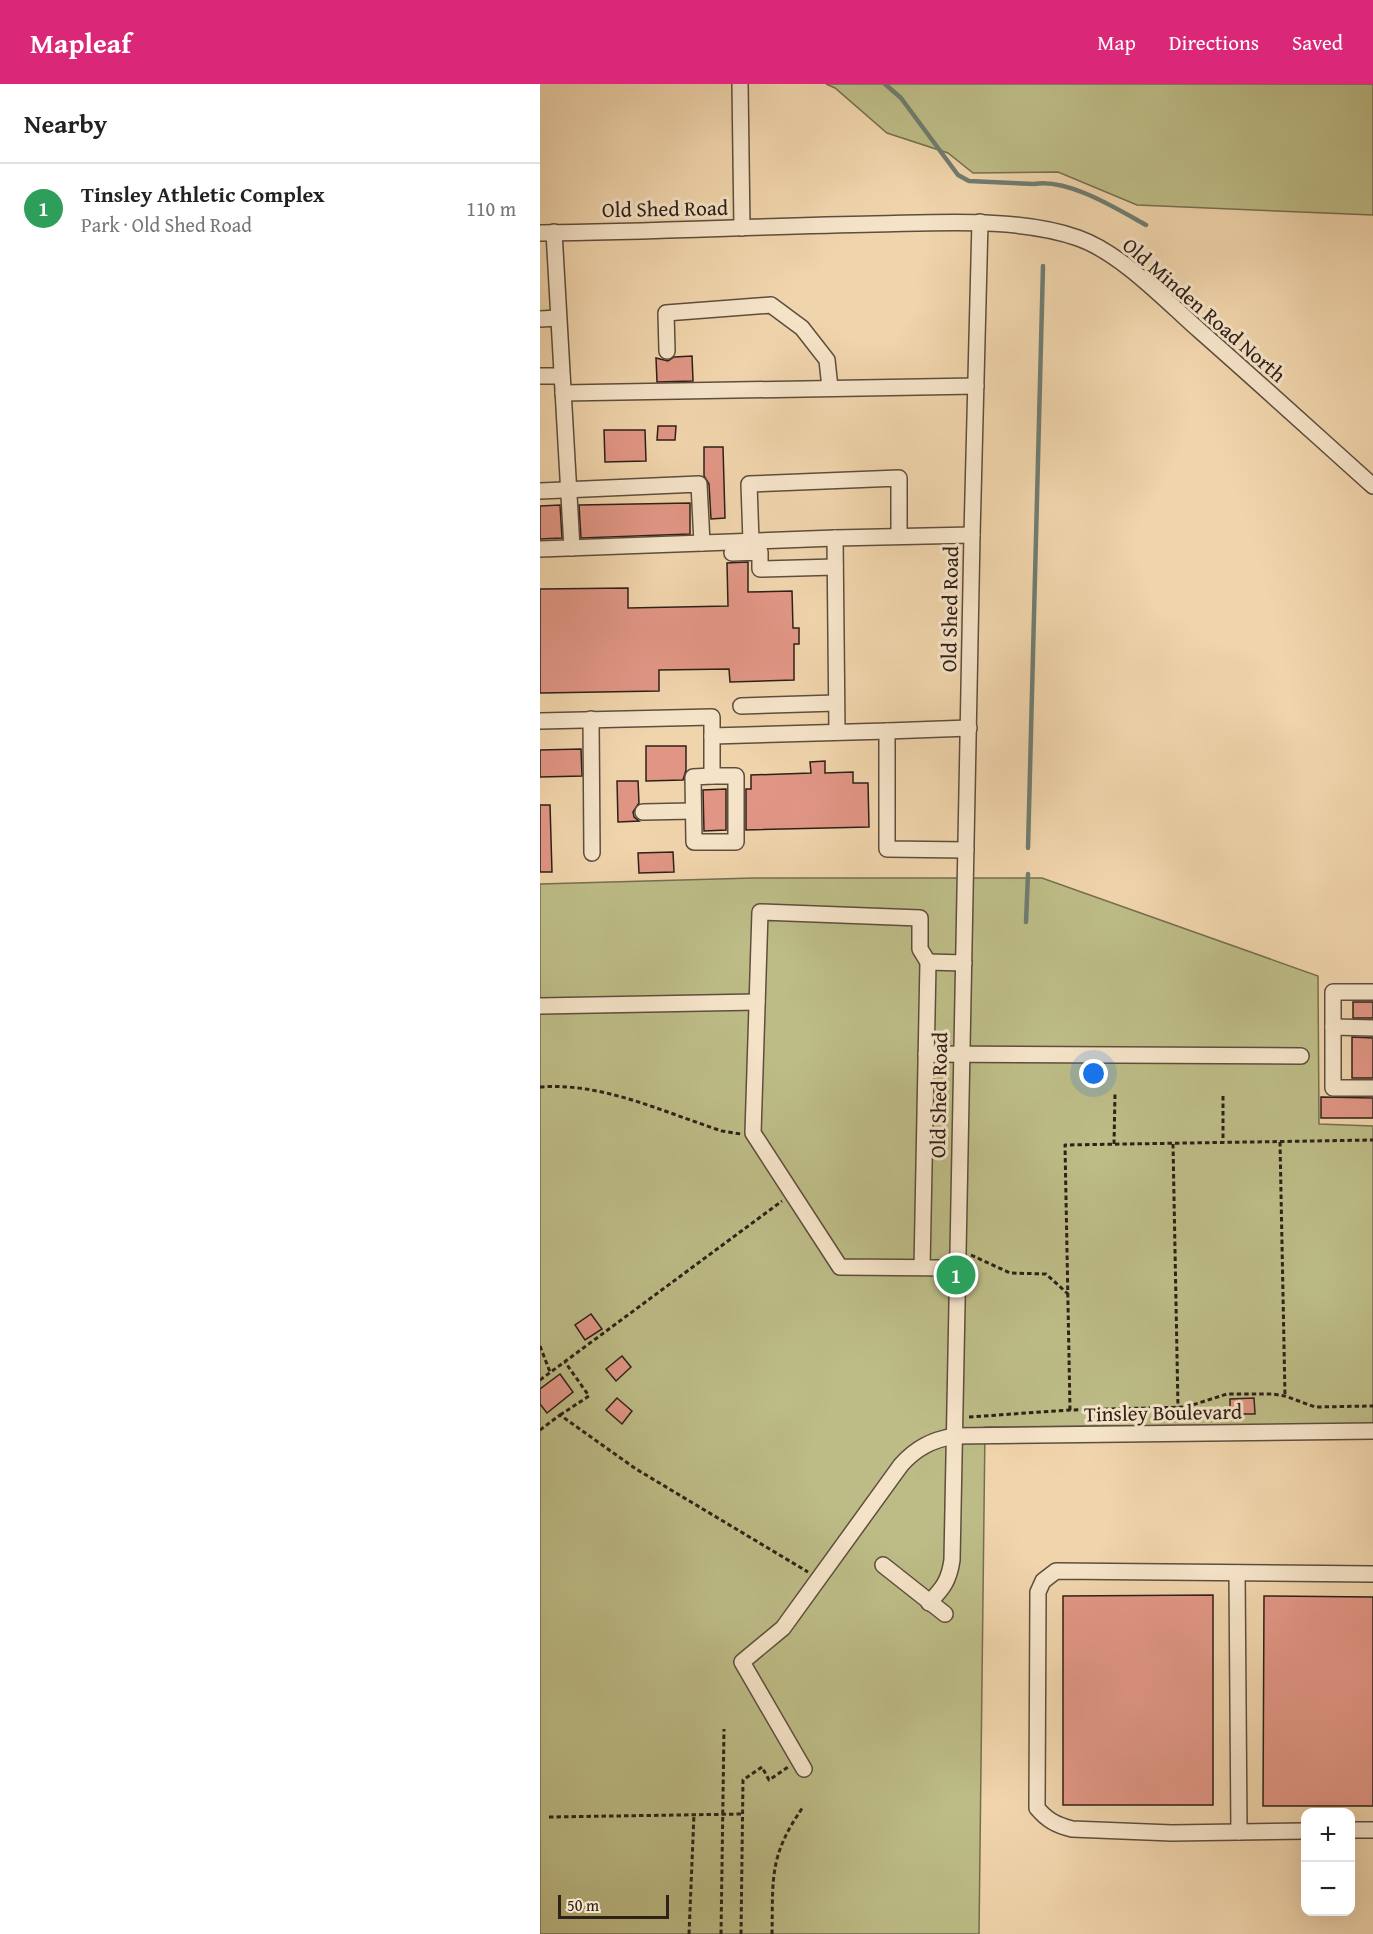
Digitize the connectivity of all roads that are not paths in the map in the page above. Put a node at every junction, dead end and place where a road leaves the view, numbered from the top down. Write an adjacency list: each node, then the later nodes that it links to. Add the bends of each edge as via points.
1 (740, 84): 3 (street)
2 (980, 222): 3 (street, Old Shed Road); 10 (street, Old Shed Road); 13 (street, Old Minden Road North, via 1039,229 1078,238 1103,250 1147,283)
3 (742, 228): 4 (street, Old Shed Road)
4 (547, 233): 6 (street)
5 (540, 318): 6 (street)
6 (558, 318): 9 (street)
7 (667, 351): 11 (street, via 666,312 771,305 802,328 826,360)
8 (540, 376): 9 (street)
9 (562, 376): 12 (street)
10 (976, 386): 11 (street); 16 (street, Old Shed Road)
11 (831, 388): 12 (street)
12 (563, 393): 14 (street)
13 (1373, 486)
14 (568, 489): 15 (street); 20 (street, via 699,484); 21 (street)
15 (540, 491)
16 (972, 535): 17 (street); 29 (street, Old Shed Road)
17 (899, 536): 18 (street); 19 (street, via 899,478 749,484)
18 (835, 538): 19 (street); 24 (street)
19 (751, 541): 20 (street)
20 (702, 543): 21 (street)
21 (572, 548): 22 (street)
22 (540, 549)
23 (732, 553): 24 (street, via 760,552 760,569)
24 (835, 567): 25 (street)
25 (836, 703): 26 (street); 31 (street)
26 (741, 706)
27 (591, 719): 28 (street); 32 (street, via 712,717); 37 (street)
28 (540, 722)
29 (969, 728): 30 (street); 36 (street, Old Shed Road)
30 (887, 731): 31 (street); 36 (street, via 887,849)
31 (837, 732): 32 (street)
32 (712, 736): 33 (street)
33 (712, 776): 34 (street, via 693,777); 34 (street, via 735,776 736,842 694,843)
34 (693, 811): 35 (street)
35 (643, 812)
36 (966, 850): 39 (street, Old Shed Road)
37 (592, 853)
38 (928, 962): 39 (street); 41 (street, via 920,949 920,918 760,912); 45 (street)
39 (964, 963): 46 (street, Old Shed Road)
40 (1373, 992): 43 (street, via 1333,992)
41 (757, 1002): 42 (street); 49 (street, via 753,1133 840,1268)
42 (540, 1006)
43 (1333, 1027): 44 (street); 48 (street, via 1333,1088)
44 (1373, 1028)
45 (926, 1053): 46 (street); 49 (street)
46 (961, 1054): 47 (street); 50 (street, Old Shed Road)
47 (1301, 1056)
48 (1373, 1088)
49 (922, 1268): 50 (street)
50 (957, 1268): 52 (street, Old Shed Road)
51 (1373, 1431): 52 (street, Tinsley Boulevard)
52 (954, 1436): 56 (street, Old Shed Road, via 950,1575); 58 (street, Tinsley Boulevard, via 927,1444 909,1455 783,1628 742,1662)
53 (883, 1565): 56 (street)
54 (1237, 1573): 55 (street); 62 (street); 62 (street, via 1056,1571 1043,1581 1038,1592 1037,1808 1047,1819 1071,1829)
55 (1373, 1574)
56 (929, 1603): 57 (street)
57 (945, 1614)
58 (802, 1764)
59 (1355, 1830): 60 (street)
60 (1373, 1830)
61 (1301, 1831): 62 (street)
62 (1239, 1832)

